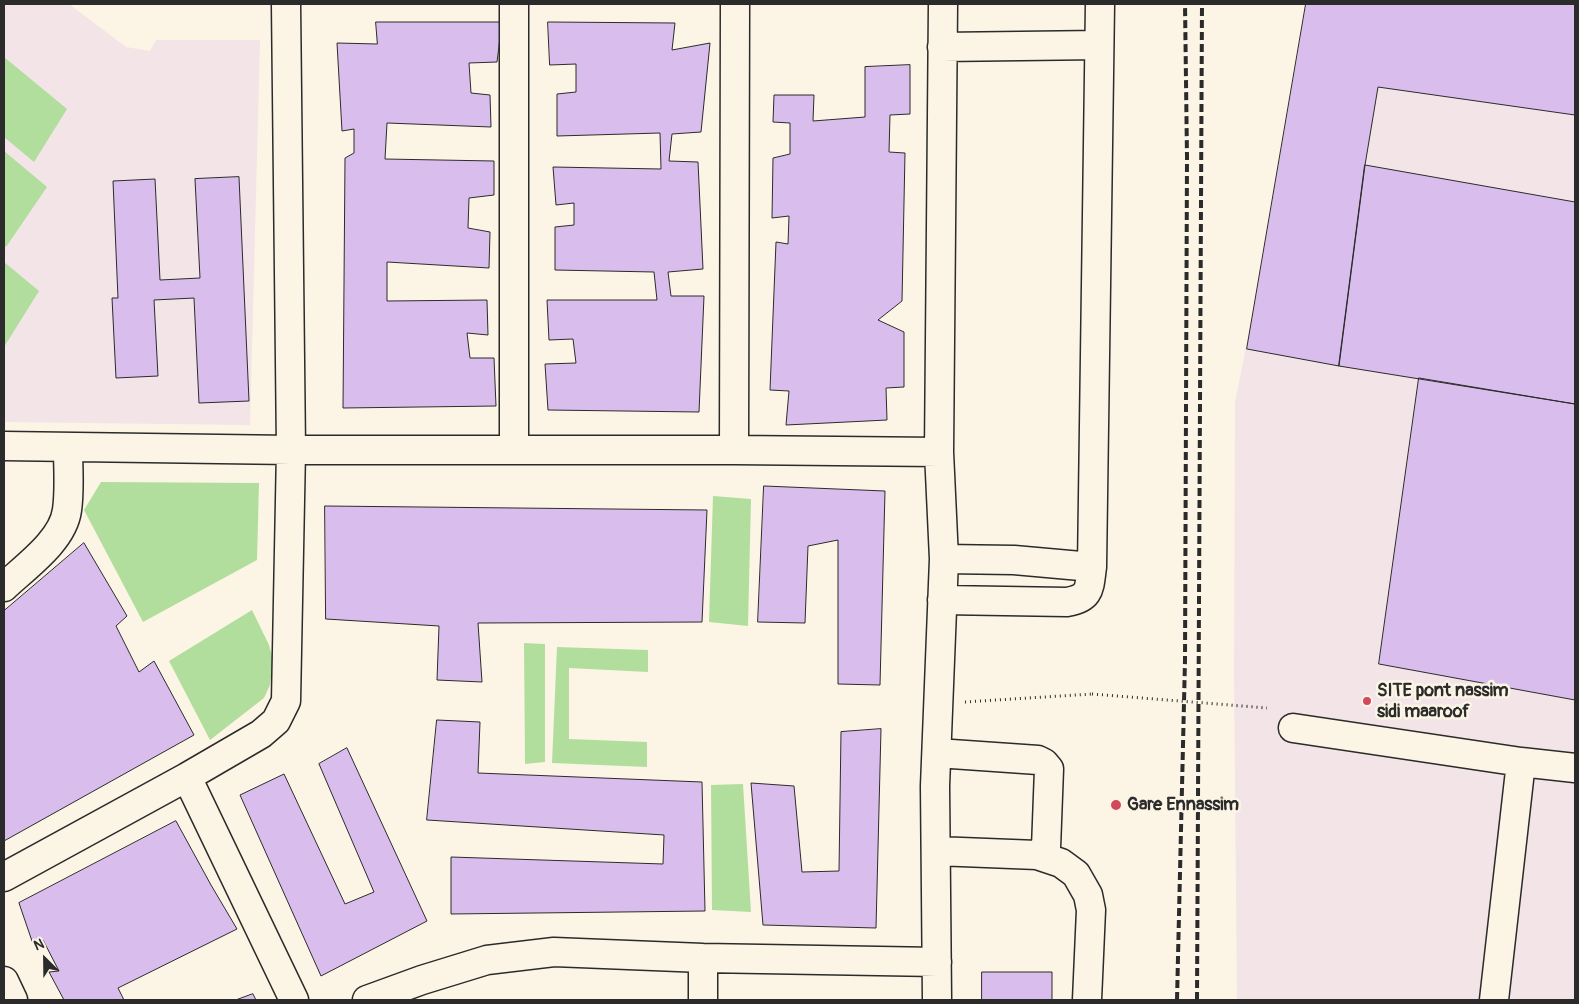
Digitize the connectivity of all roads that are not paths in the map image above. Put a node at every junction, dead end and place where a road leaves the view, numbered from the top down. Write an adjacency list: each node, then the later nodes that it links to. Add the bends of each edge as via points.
1 (286, 4): 10 (street)
2 (514, 4): 11 (street)
3 (735, 4): 12 (street)
4 (943, 4): 7 (street)
5 (1100, 4): 6 (street)
6 (1100, 45): 7 (street); 15 (street)
7 (942, 46): 13 (street)
8 (4, 446): 9 (street)
9 (68, 447): 10 (street); 16 (street, via 67,511 62,525 53,541)
10 (291, 450): 11 (street); 22 (street, via 286,701 276,721 261,734)
11 (514, 450): 12 (street)
12 (734, 450): 13 (street)
13 (939, 452): 14 (street)
14 (944, 559): 15 (street); 17 (street)
15 (1092, 566): 17 (street, via 1088,591 1078,600)
16 (4, 587)
17 (942, 600): 19 (street)
18 (1293, 728): 20 (street)
19 (937, 753): 23 (street); 24 (street, via 1044,763 1049,769 1046,848)
20 (1521, 762): 21 (street); 35 (street)
21 (1575, 768)
22 (187, 777): 25 (street); 30 (street)
23 (936, 851): 24 (street); 27 (street)
24 (1037, 855): 34 (street, via 1061,863 1076,874 1088,895 1091,910)
25 (4, 877)
26 (704, 958): 27 (street); 31 (street, via 554,952 486,960); 32 (street)
27 (937, 962): 33 (street)
28 (4, 981): 29 (street)
29 (13, 1000)
30 (294, 1000)
31 (367, 1000)
32 (703, 1000)
33 (936, 1000)
34 (1087, 1000)
35 (1494, 1000)

